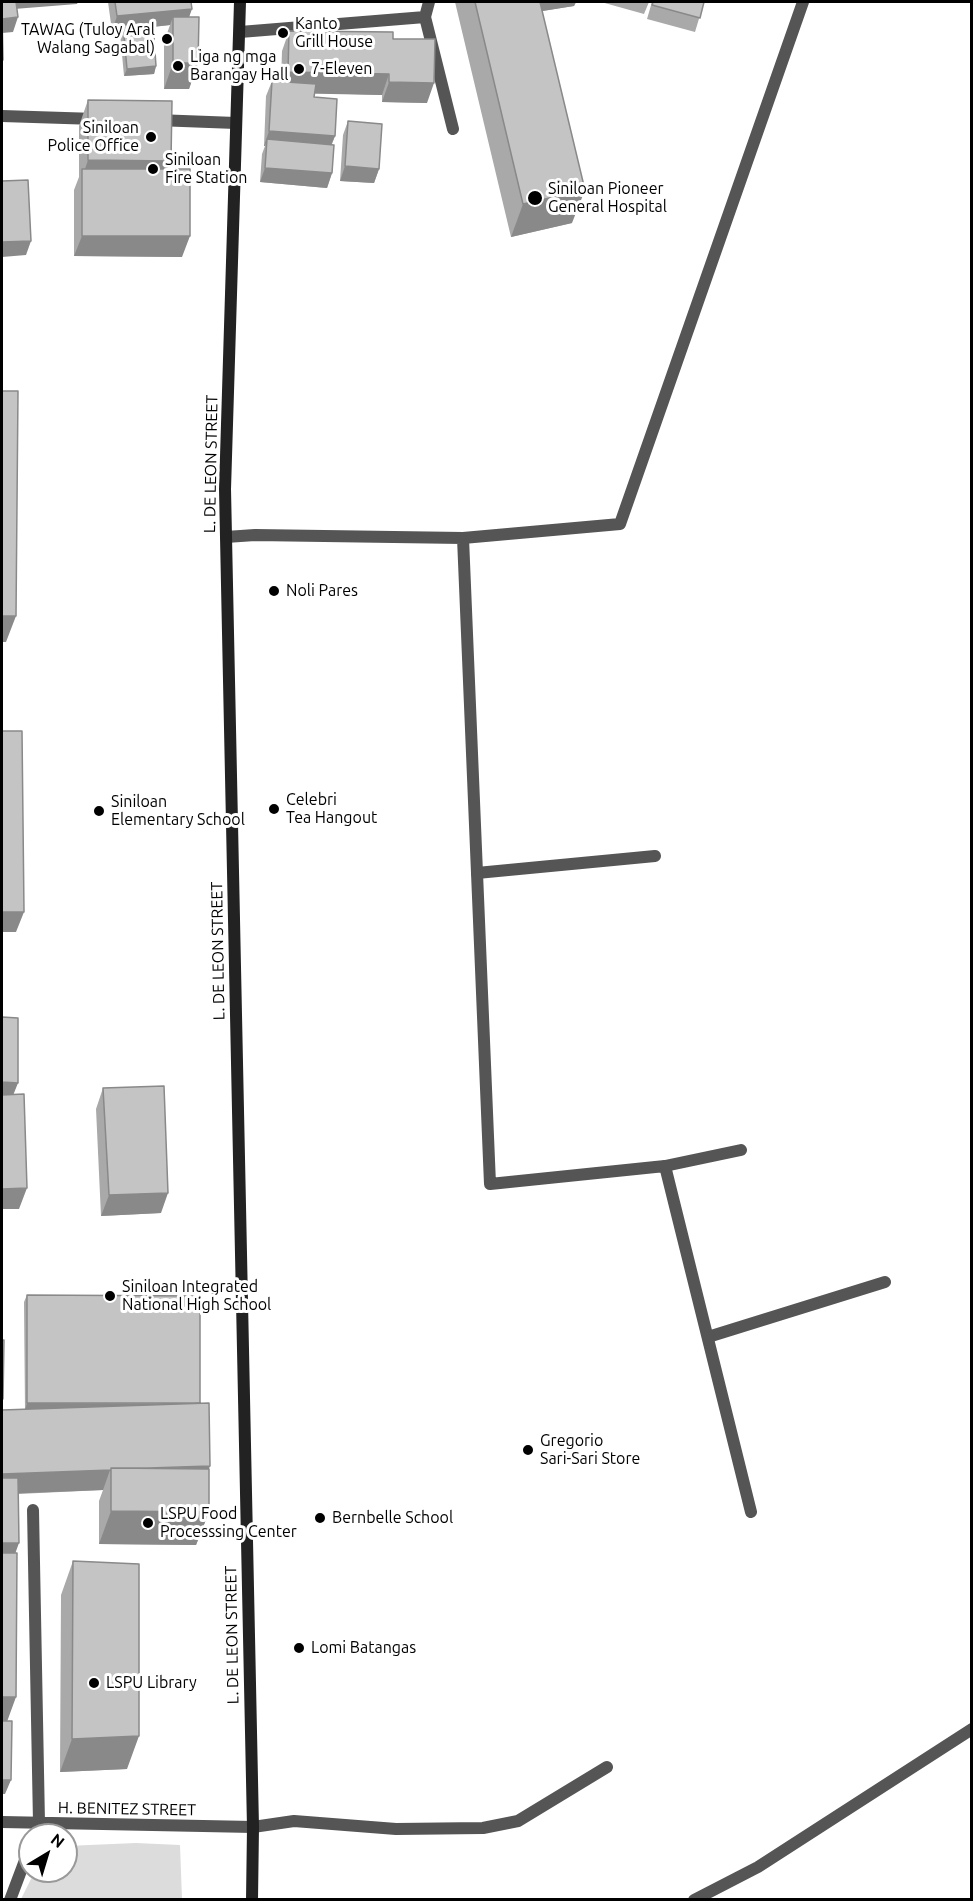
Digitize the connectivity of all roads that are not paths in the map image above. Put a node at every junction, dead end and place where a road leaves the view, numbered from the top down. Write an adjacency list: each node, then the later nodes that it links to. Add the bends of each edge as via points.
1 (240, 2): 5 (main road, L. DE LEON STREET)
2 (429, 2): 4 (street)
3 (803, 2): 12 (street, via 620,524)
4 (426, 17): 5 (street); 10 (street)
5 (240, 32): 9 (main road, L. DE LEON STREET)
6 (2, 116): 7 (street)
7 (107, 119)
8 (142, 120): 9 (street)
9 (236, 123): 11 (main road, L. DE LEON STREET)
10 (453, 129)
11 (226, 537): 12 (street); 26 (main road, L. DE LEON STREET)
12 (463, 538): 14 (street)
13 (655, 856): 14 (street)
14 (477, 873): 16 (street, via 490,1184)
15 (741, 1150): 16 (street)
16 (665, 1166): 18 (street)
17 (885, 1282): 18 (street)
18 (708, 1337): 20 (street)
19 (33, 1510): 24 (street)
20 (751, 1512)
21 (972, 1729): 31 (street, via 758,1867)
22 (607, 1767): 26 (street, H. BENITEZ STREET, via 518,1821 483,1828 396,1829 294,1821)
23 (2, 1822): 25 (street, H. BENITEZ STREET)
24 (37, 1823)
25 (18, 1825)
26 (253, 1827): 27 (street, H. BENITEZ STREET); 30 (main road, L. DE LEON STREET)
27 (78, 1829)
28 (18, 1878): 29 (street)
29 (10, 1899)
30 (252, 1899)
31 (694, 1899)

